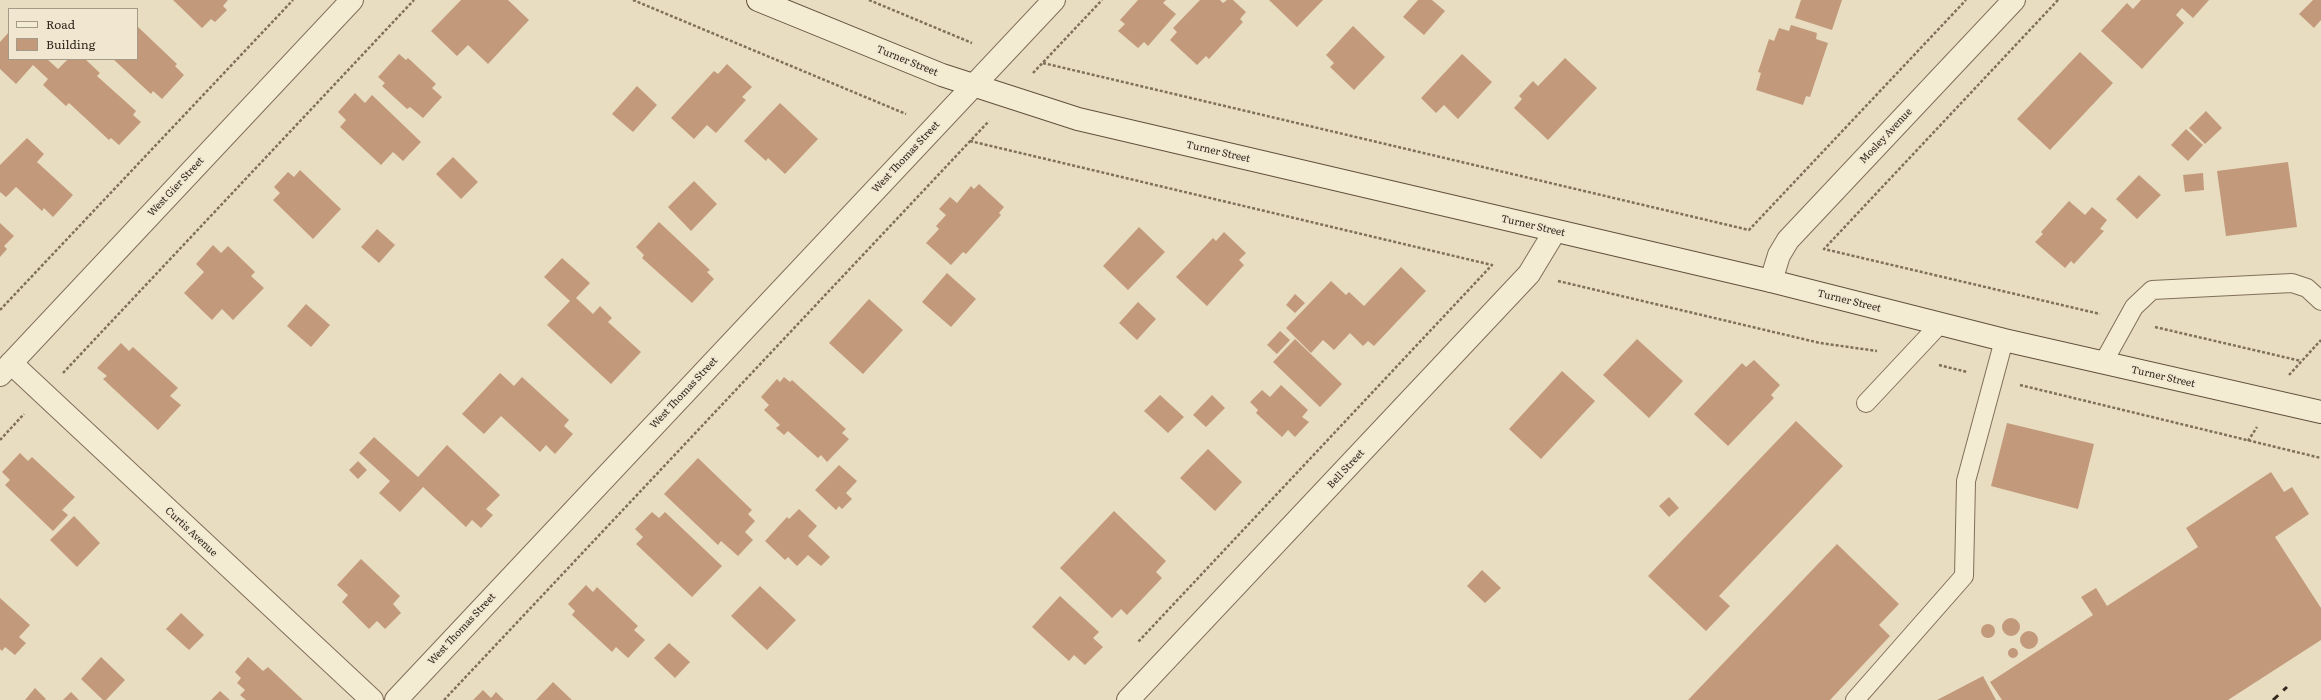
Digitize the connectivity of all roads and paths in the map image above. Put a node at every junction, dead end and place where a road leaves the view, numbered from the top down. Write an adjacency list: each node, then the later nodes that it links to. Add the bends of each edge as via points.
1 (293, 0): 21 (path)
2 (352, 0): 27 (street, West Gier Street)
3 (414, 0): 28 (path)
4 (633, 0): 16 (path)
5 (758, 0): 14 (street, Turner Street)
6 (869, 0): 12 (path)
7 (1054, 0): 14 (street, West Thomas Street)
8 (1102, 0): 13 (path)
9 (1966, 0): 13 (path, via 1749,230)
10 (2014, 0): 19 (street, Mosley Avenue, via 1788,240 1779,255)
11 (2058, 0): 22 (path, via 1824,249)
12 (973, 43)
13 (1044, 63): 15 (path)
14 (973, 86): 15 (street, Turner Street); 35 (street, West Thomas Street)
15 (1010, 98): 17 (path); 18 (street, Turner Street, via 1078,119)
16 (906, 114)
17 (970, 141): 32 (path, via 1492,265); 36 (path)
18 (1555, 231): 19 (street, Turner Street); 33 (street, Bell Street, via 1529,274)
19 (1771, 281): 23 (street, Turner Street)
20 (2321, 301): 22 (lane, via 2307,288 2292,283 2152,290 2134,306)
21 (0, 310)
22 (2126, 320): 25 (path); 26 (lane)
23 (1940, 324): 24 (street, Turner Street); 29 (lane)
24 (2004, 340): 26 (street, Turner Street); 37 (lane, via 1966,481 1964,576)
25 (2301, 361)
26 (2103, 363): 30 (street, Turner Street)
27 (5, 369): 28 (street, Curtis Avenue)
28 (43, 394): 31 (path); 34 (street, Curtis Avenue)
29 (1866, 403)
30 (2321, 412)
31 (0, 440)
32 (1138, 642)
33 (1131, 699)
34 (372, 700)
35 (396, 700)
36 (444, 700)
37 (1855, 700)

